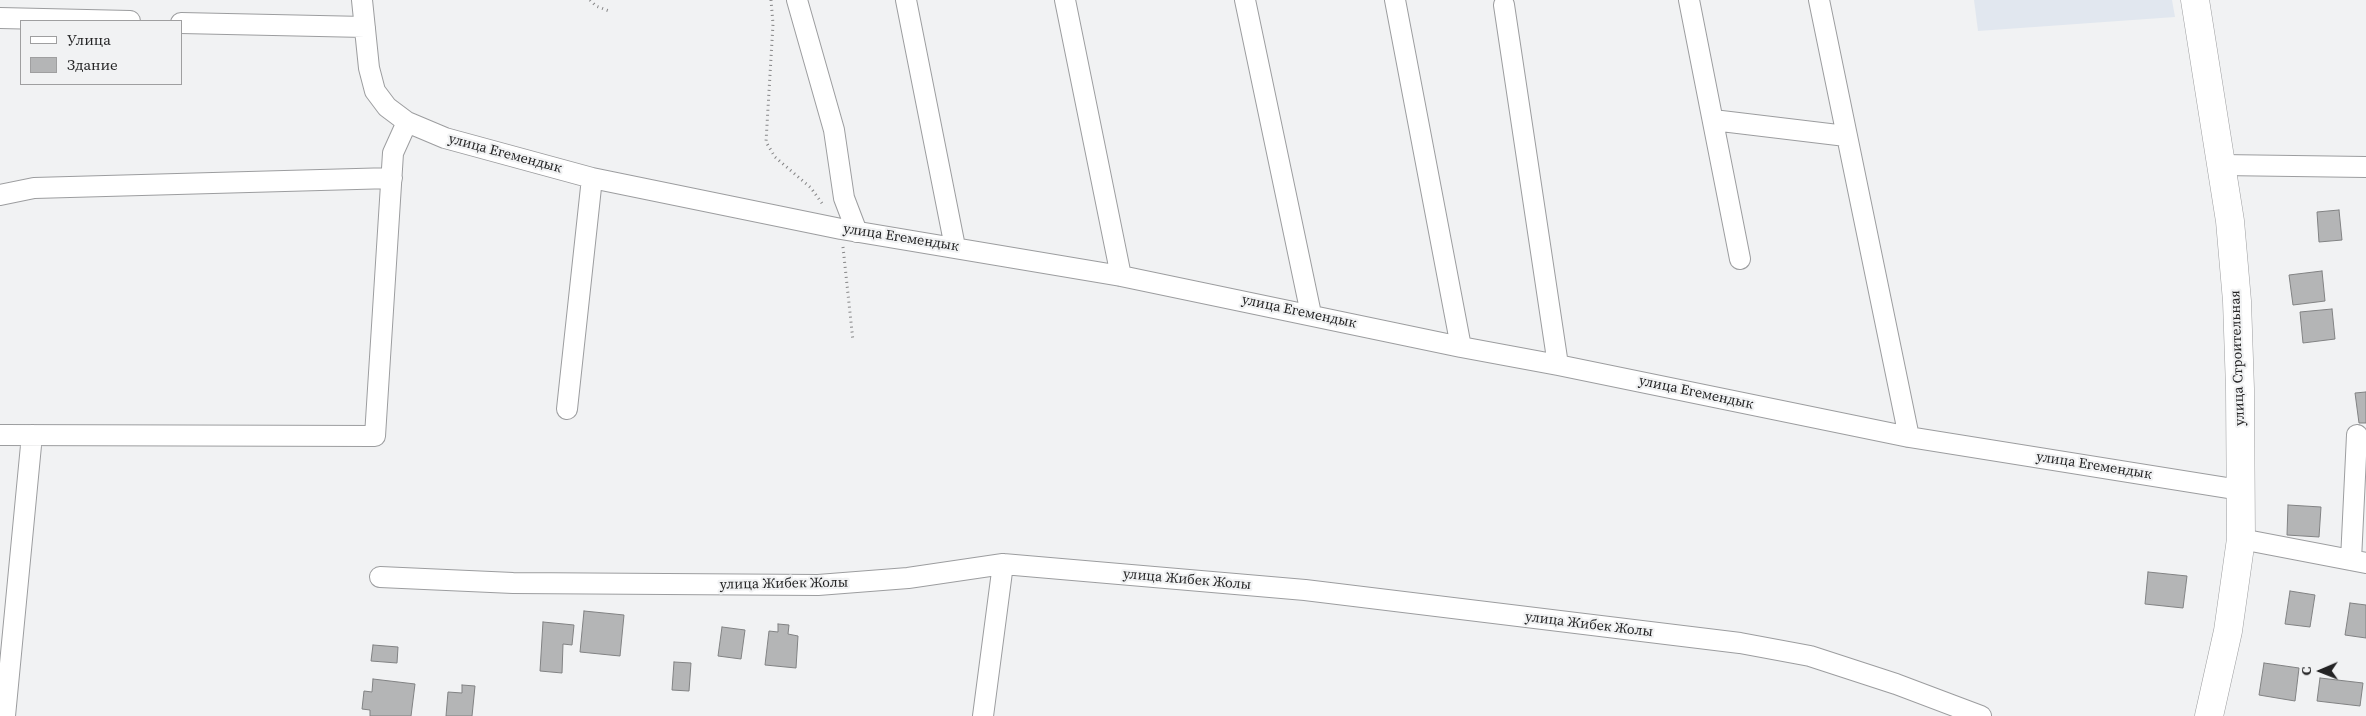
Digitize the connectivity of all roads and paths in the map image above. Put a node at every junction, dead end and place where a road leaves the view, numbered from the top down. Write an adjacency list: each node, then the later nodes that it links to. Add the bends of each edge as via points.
1 (362, 0): 17 (street)
2 (590, 0): 13 (path)
3 (770, 0): 26 (path, via 773,24 766,142 775,157 811,188)
4 (797, 0): 26 (street, via 834,130)
5 (906, 0): 27 (street)
6 (1065, 0): 29 (street)
7 (1245, 0): 30 (street)
8 (1395, 0): 32 (street)
9 (1689, 0): 18 (street)
10 (1819, 0): 20 (street)
11 (2194, 0): 21 (main road, улица Строительная)
12 (1504, 5): 33 (street)
13 (609, 12)
14 (0, 18): 15 (street)
15 (87, 20)
16 (182, 22): 17 (street)
17 (365, 27): 19 (street, улица Егемендык, via 375,91 387,107)
18 (1713, 120): 20 (street); 28 (street)
19 (407, 122): 23 (street, via 393,153); 24 (street, улица Егемендык, via 445,138)
20 (1846, 136): 38 (street)
21 (2221, 165): 22 (street); 39 (main road, улица Строительная, via 2237,301)
22 (2366, 167)
23 (392, 178): 25 (street, via 34,188); 36 (street, via 375,436)
24 (592, 178): 26 (street, улица Егемендык); 34 (street)
25 (0, 195)
26 (849, 230): 27 (street, улица Егемендык); 31 (path)
27 (955, 247): 29 (street, улица Егемендык)
28 (1740, 259)
29 (1121, 276): 30 (street, улица Егемендык)
30 (1311, 314): 32 (street, улица Егемендык)
31 (853, 341)
32 (1461, 347): 33 (street, улица Егемендык)
33 (1558, 365): 38 (street, улица Егемендык)
34 (567, 409)
35 (0, 435): 36 (street)
36 (32, 435): 44 (street)
37 (2357, 435): 41 (street)
38 (1909, 437): 39 (street, улица Егемендык)
39 (2240, 490): 40 (main road, улица Строительная)
40 (2241, 539): 41 (street); 47 (main road, улица Строительная, via 2228,631)
41 (2358, 561)
42 (1003, 564): 43 (street, улица Жибек Жолы, via 908,578 818,585 513,583); 45 (street); 46 (street, улица Жибек Жолы, via 1305,590 1740,643 1810,656)
43 (380, 577)
44 (5, 716)
45 (983, 716)
46 (1981, 716)
47 (2209, 716)

